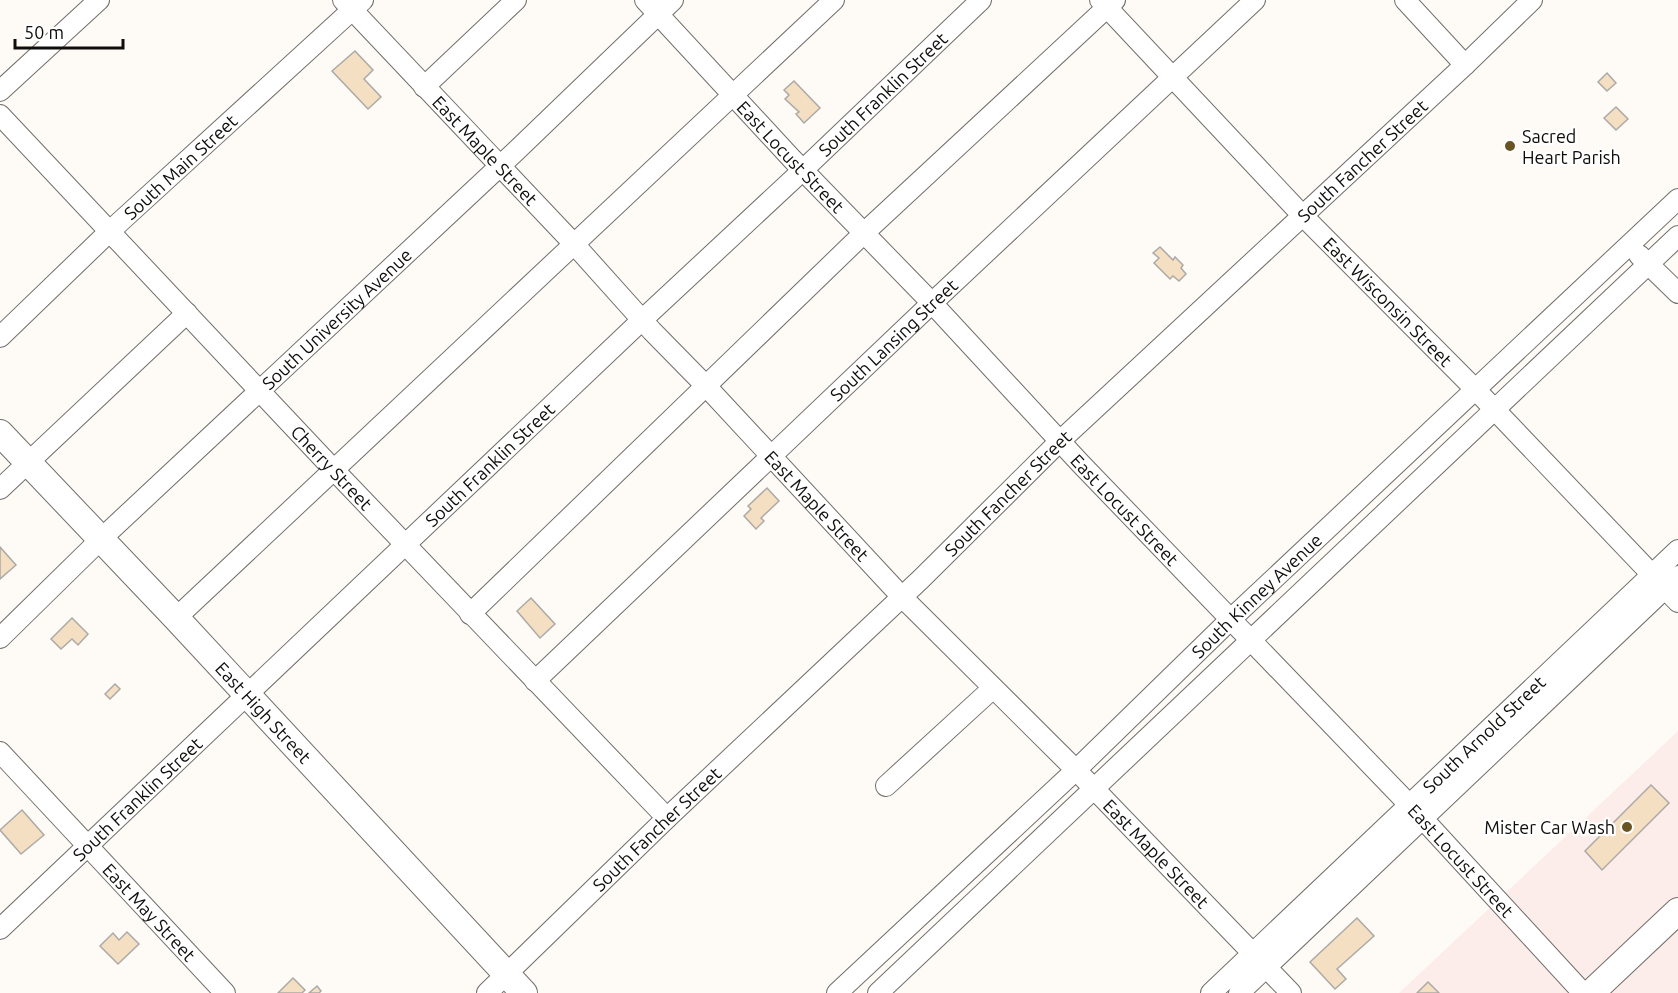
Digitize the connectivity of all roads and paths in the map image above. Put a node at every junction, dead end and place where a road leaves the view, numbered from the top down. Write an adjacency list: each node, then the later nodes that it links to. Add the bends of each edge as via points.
1 (99, 0): 16 (street)
2 (516, 0): 15 (street)
3 (645, 0): 12 (street, East Locust Street)
4 (673, 0): 12 (street, South University Avenue)
5 (834, 0): 17 (street)
6 (981, 0): 20 (street, South Franklin Street)
7 (1255, 0): 14 (street, South Lansing Street)
8 (1405, 0): 13 (street)
9 (1532, 0): 13 (street, South Fancher Street)
10 (1107, 2): 14 (street, East Wisconsin Street); 24 (street)
11 (353, 3): 15 (street, East Maple Street); 23 (street, South Main Street)
12 (659, 15): 17 (street, East Locust Street); 19 (street, South University Avenue)
13 (1465, 65): 22 (street, South Fancher Street)
14 (1173, 78): 22 (street, East Wisconsin Street); 30 (street, South Lansing Street)
15 (424, 87): 19 (street, East Maple Street)
16 (0, 91)
17 (734, 94): 20 (street, East Locust Street); 26 (street)
18 (0, 115): 23 (street, Cherry Street)
19 (500, 165): 26 (street, East Maple Street); 36 (street, South University Avenue)
20 (803, 170): 24 (street, East Locust Street); 32 (street, South Franklin Street)
21 (1678, 199): 27 (street, South Kinney Avenue)
22 (1302, 215): 35 (street, East Wisconsin Street); 39 (street, South Fancher Street)
23 (110, 231): 31 (street, Cherry Street); 33 (street, South Main Street)
24 (864, 233): 30 (street, East Locust Street); 34 (street)
25 (1678, 236): 28 (street, South Kinney Avenue)
26 (574, 244): 32 (street, East Maple Street); 42 (street)
27 (1630, 245): 28 (street); 35 (street, South Kinney Avenue)
28 (1648, 264): 29 (street); 37 (street, South Kinney Avenue)
29 (1678, 293)
30 (932, 303): 39 (street, East Locust Street); 40 (street, South Lansing Street)
31 (187, 314): 36 (street, Cherry Street); 41 (street)
32 (642, 320): 34 (street, East Maple Street); 45 (street, South Franklin Street)
33 (0, 337)
34 (706, 386): 40 (street, East Maple Street); 49 (street)
35 (1475, 389): 37 (street, East Wisconsin Street); 51 (street, South Kinney Avenue)
36 (259, 391): 42 (street, Cherry Street); 44 (street, South University Avenue)
37 (1495, 410): 47 (street, East Wisconsin Street); 53 (street, South Kinney Avenue)
38 (0, 433): 41 (main road, East High Street)
39 (1060, 441): 48 (street, South Fancher Street); 51 (street, East Locust Street)
40 (771, 457): 48 (street, East Maple Street); 54 (street, South Lansing Street)
41 (28, 462): 43 (street); 44 (main road, East High Street)
42 (333, 471): 45 (street, Cherry Street); 50 (street)
43 (0, 489)
44 (101, 539): 50 (main road, East High Street); 52 (street, South University Avenue)
45 (405, 545): 49 (street, Cherry Street); 56 (street, South Franklin Street)
46 (1678, 550): 47 (street, South Arnold Street)
47 (1668, 586): 61 (street, South Arnold Street); 63 (street, South Arnold Street)
48 (902, 597): 55 (street, East Maple Street); 62 (street, South Fancher Street)
49 (470, 614): 54 (street, Cherry Street)
50 (176, 618): 56 (main road, East High Street)
51 (1230, 620): 53 (street, East Locust Street); 58 (street, South Kinney Avenue)
52 (0, 638)
53 (1250, 641): 60 (street, South Kinney Avenue); 61 (street, East Locust Street)
54 (536, 681): 62 (street, Cherry Street)
55 (992, 689): 58 (street, East Maple Street); 59 (street)
56 (247, 695): 64 (street, South Franklin Street); 68 (main road, East High Street)
57 (0, 752): 64 (street, East May Street)
58 (1076, 770): 60 (street, East Maple Street); 69 (street, South Kinney Avenue)
59 (886, 786)
60 (1094, 789): 67 (street, East Maple Street); 73 (street, South Kinney Avenue)
61 (1410, 804): 63 (street, East Locust Street); 67 (street, South Arnold Street)
62 (667, 818): 68 (street, South Fancher Street)
63 (1424, 819): 67 (street, South Arnold Street); 77 (street, East Locust Street)
64 (88, 845): 66 (street, South Franklin Street); 70 (street, East May Street)
65 (1678, 910): 78 (main road)
66 (0, 929)
67 (1260, 960): 74 (street, South Arnold Street); 75 (street, South Arnold Street); 76 (street, East Maple Street)
68 (506, 974): 71 (street, South Fancher Street); 72 (main road, East High Street)
69 (844, 991)
70 (225, 993)
71 (487, 993)
72 (524, 993)
73 (878, 993)
74 (1211, 993)
75 (1239, 993)
76 (1291, 993)
77 (1583, 993)
78 (1591, 993)

